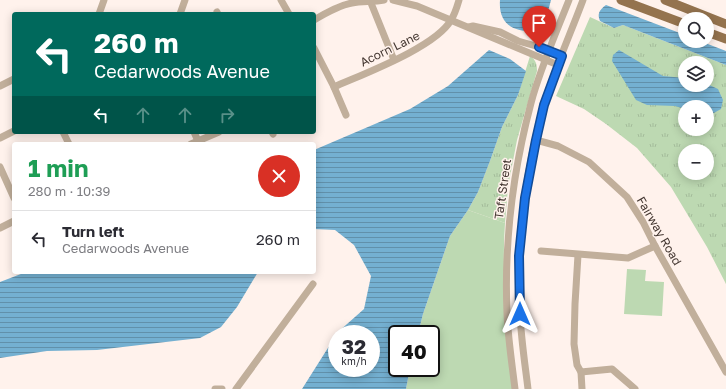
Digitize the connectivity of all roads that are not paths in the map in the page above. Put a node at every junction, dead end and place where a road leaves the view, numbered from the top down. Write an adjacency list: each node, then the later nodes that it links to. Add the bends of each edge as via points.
1 (104, 0): 13 (street)
2 (185, 0): 14 (street)
3 (281, 0): 15 (street)
4 (384, 0): 12 (street)
5 (393, 0): 17 (street, via 417,6)
6 (459, 0): 17 (street, Acorn Lane)
7 (569, 0): 23 (street, Taft Street)
8 (583, 0): 25 (street, Taft Street)
9 (621, 0): 18 (main road)
10 (665, 0): 19 (main road)
11 (350, 1): 12 (street); 16 (street)
12 (371, 2): 26 (street)
13 (100, 12)
14 (181, 12)
15 (288, 12)
16 (316, 19)
17 (451, 21): 20 (street); 26 (street, Acorn Lane, via 427,43)
18 (678, 21)
19 (726, 24)
20 (467, 28): 23 (street, via 473,26 500,32); 27 (street)
21 (714, 35): 22 (main road)
22 (726, 39)
23 (550, 50): 25 (street); 27 (street, Taft Street)
24 (316, 52): 31 (street)
25 (562, 56): 28 (street, Taft Street)
26 (394, 60): 31 (street, Acorn Lane)
27 (546, 60): 28 (street); 51 (street, Taft Street, via 531,101 522,141 506,251 507,314)
28 (558, 65): 36 (street, Taft Street, via 544,105)
29 (12, 80): 30 (street)
30 (0, 86)
31 (334, 87): 32 (street)
32 (346, 115)
33 (12, 132): 35 (street)
34 (214, 134): 37 (street)
35 (0, 138)
36 (536, 140): 42 (street, Fairway Road, via 558,146 589,162 605,176 627,197); 52 (street, Taft Street, via 525,198 519,256 520,314)
37 (194, 142)
38 (0, 167): 39 (street)
39 (12, 194)
40 (12, 222): 41 (street)
41 (0, 228)
42 (655, 246): 44 (street, via 628,258); 47 (street, Fairway Road)
43 (541, 251): 44 (street)
44 (578, 255): 46 (street, via 574,344 577,365)
45 (313, 284): 50 (street)
46 (581, 372): 53 (street); 54 (street, via 612,369)
47 (726, 372)
48 (215, 389): 49 (street)
49 (222, 389)
50 (236, 389)
51 (515, 389)
52 (528, 389)
53 (582, 389)
54 (635, 389)

